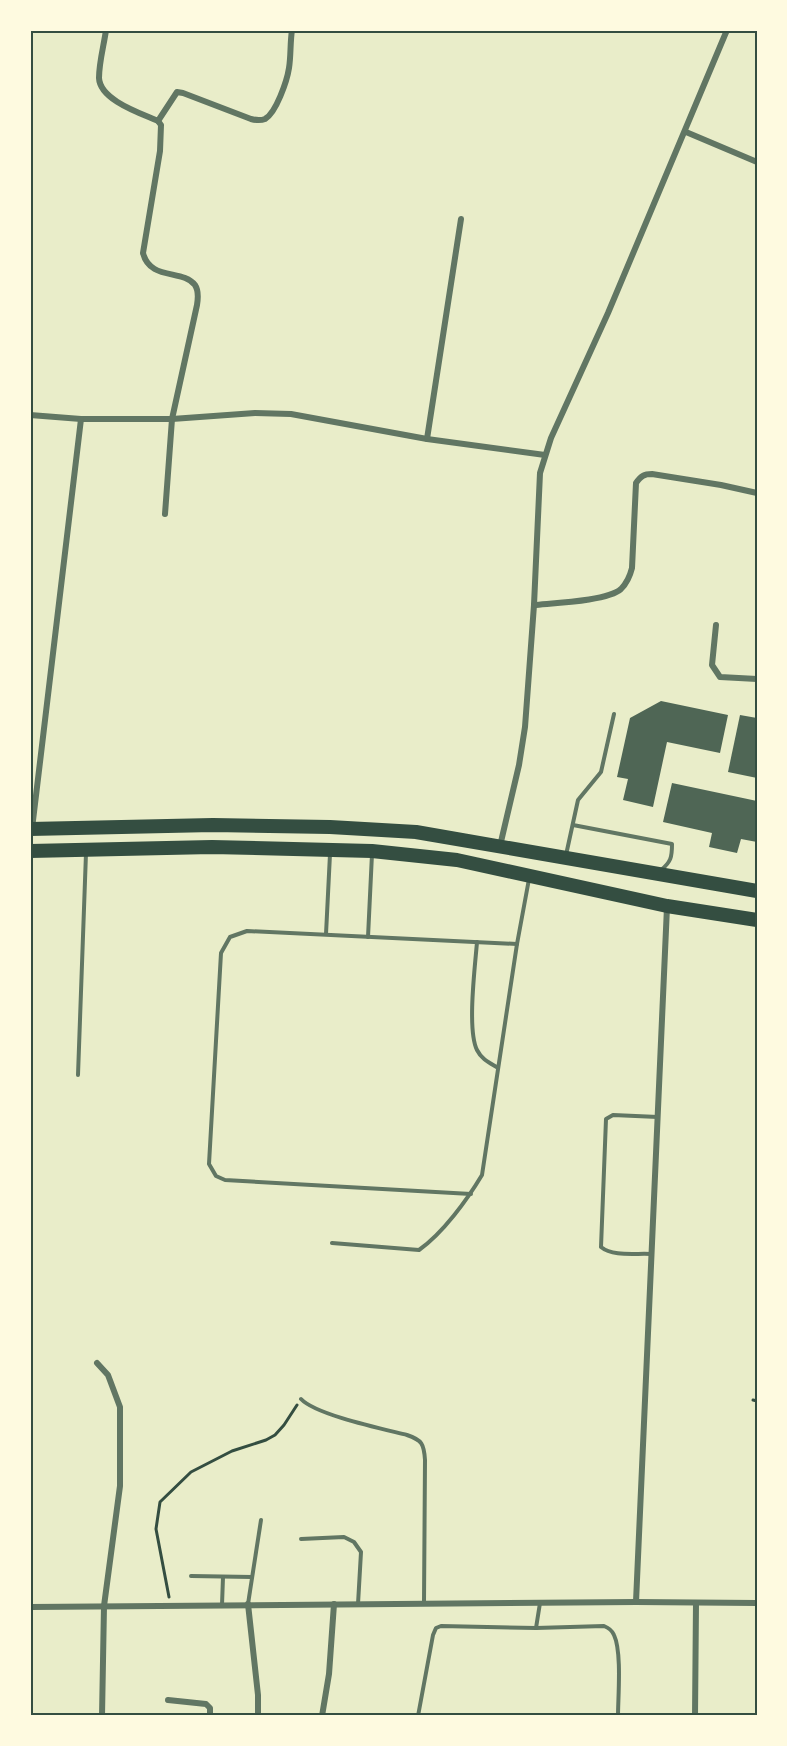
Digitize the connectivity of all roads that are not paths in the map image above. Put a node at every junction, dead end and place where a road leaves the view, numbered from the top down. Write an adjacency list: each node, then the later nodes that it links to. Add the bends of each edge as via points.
1 (106, 30): 4 (street, via 99,79 102,90)
2 (292, 30): 4 (street, via 287,79 273,112 265,119 251,119 177,92)
3 (728, 30): 5 (street)
4 (158, 121): 10 (street, via 162,133 160,151 143,253 151,267 190,281 198,293)
5 (686, 132): 6 (street); 12 (street)
6 (757, 162)
7 (461, 219): 11 (street)
8 (30, 415): 9 (street)
9 (81, 419): 10 (street); 19 (street)
10 (172, 419): 11 (street, via 291,414); 14 (street)
11 (428, 439): 12 (street)
12 (545, 455): 15 (street, via 540,473)
13 (757, 494): 15 (street, via 645,474 636,483 632,568 620,590 606,597)
14 (165, 514)
15 (534, 605): 22 (street, via 525,727)
16 (716, 625): 17 (street, via 712,665 720,677)
17 (757, 679)
18 (614, 714): 20 (lane, via 601,772 578,800)
19 (33, 788): 21 (street)
20 (573, 825): 27 (lane); 28 (lane, via 672,844 672,858)
21 (31, 829): 22 (highway, via 330,827 416,832)
22 (500, 846): 27 (highway)
23 (86, 849): 24 (highway); 25 (highway); 38 (lane)
24 (330, 849): 26 (highway); 33 (lane)
25 (30, 851)
26 (372, 851): 29 (highway, via 456,860); 34 (lane)
27 (566, 858): 28 (highway)
28 (655, 874): 30 (highway)
29 (530, 875): 31 (highway); 36 (lane)
30 (757, 891)
31 (667, 906): 32 (highway); 39 (street)
32 (757, 920)
33 (326, 934): 34 (lane); 40 (lane, via 247,931 230,937 221,953 209,1164 216,1176 225,1180)
34 (368, 937): 35 (lane)
35 (477, 942): 36 (lane); 37 (lane, via 472,1034 483,1060)
36 (517, 944): 37 (lane)
37 (498, 1068): 40 (lane, via 482,1175)
38 (78, 1075)
39 (658, 1117): 42 (street); 42 (lane, via 613,1115 606,1119 601,1247 606,1251)
40 (471, 1194): 41 (lane, via 419,1250)
41 (332, 1243)
42 (652, 1254): 51 (street)
43 (97, 1363): 59 (street, via 108,1375 120,1407 120,1486)
44 (301, 1400): 52 (lane, via 322,1412 407,1435 422,1443)
45 (261, 1520): 49 (lane)
46 (301, 1539): 57 (lane, via 344,1537 354,1542 361,1552)
47 (191, 1576): 48 (lane)
48 (223, 1576): 49 (lane); 58 (lane)
49 (252, 1577): 55 (lane)
50 (541, 1602): 51 (street); 52 (street); 61 (lane)
51 (636, 1602): 53 (street)
52 (424, 1603): 57 (street)
53 (696, 1603): 54 (street); 69 (street)
54 (757, 1603)
55 (248, 1604): 56 (street); 58 (street); 65 (street)
56 (334, 1604): 57 (street); 66 (street)
57 (358, 1604)
58 (222, 1605): 59 (street)
59 (104, 1606): 60 (street); 63 (street)
60 (30, 1607)
61 (536, 1628): 67 (lane, via 436,1629); 68 (lane, via 610,1629 615,1636 619,1665)
62 (168, 1700): 64 (street, via 206,1704)
63 (102, 1716)
64 (210, 1716)
65 (258, 1716)
66 (322, 1716)
67 (418, 1716)
68 (618, 1716)
69 (695, 1716)

